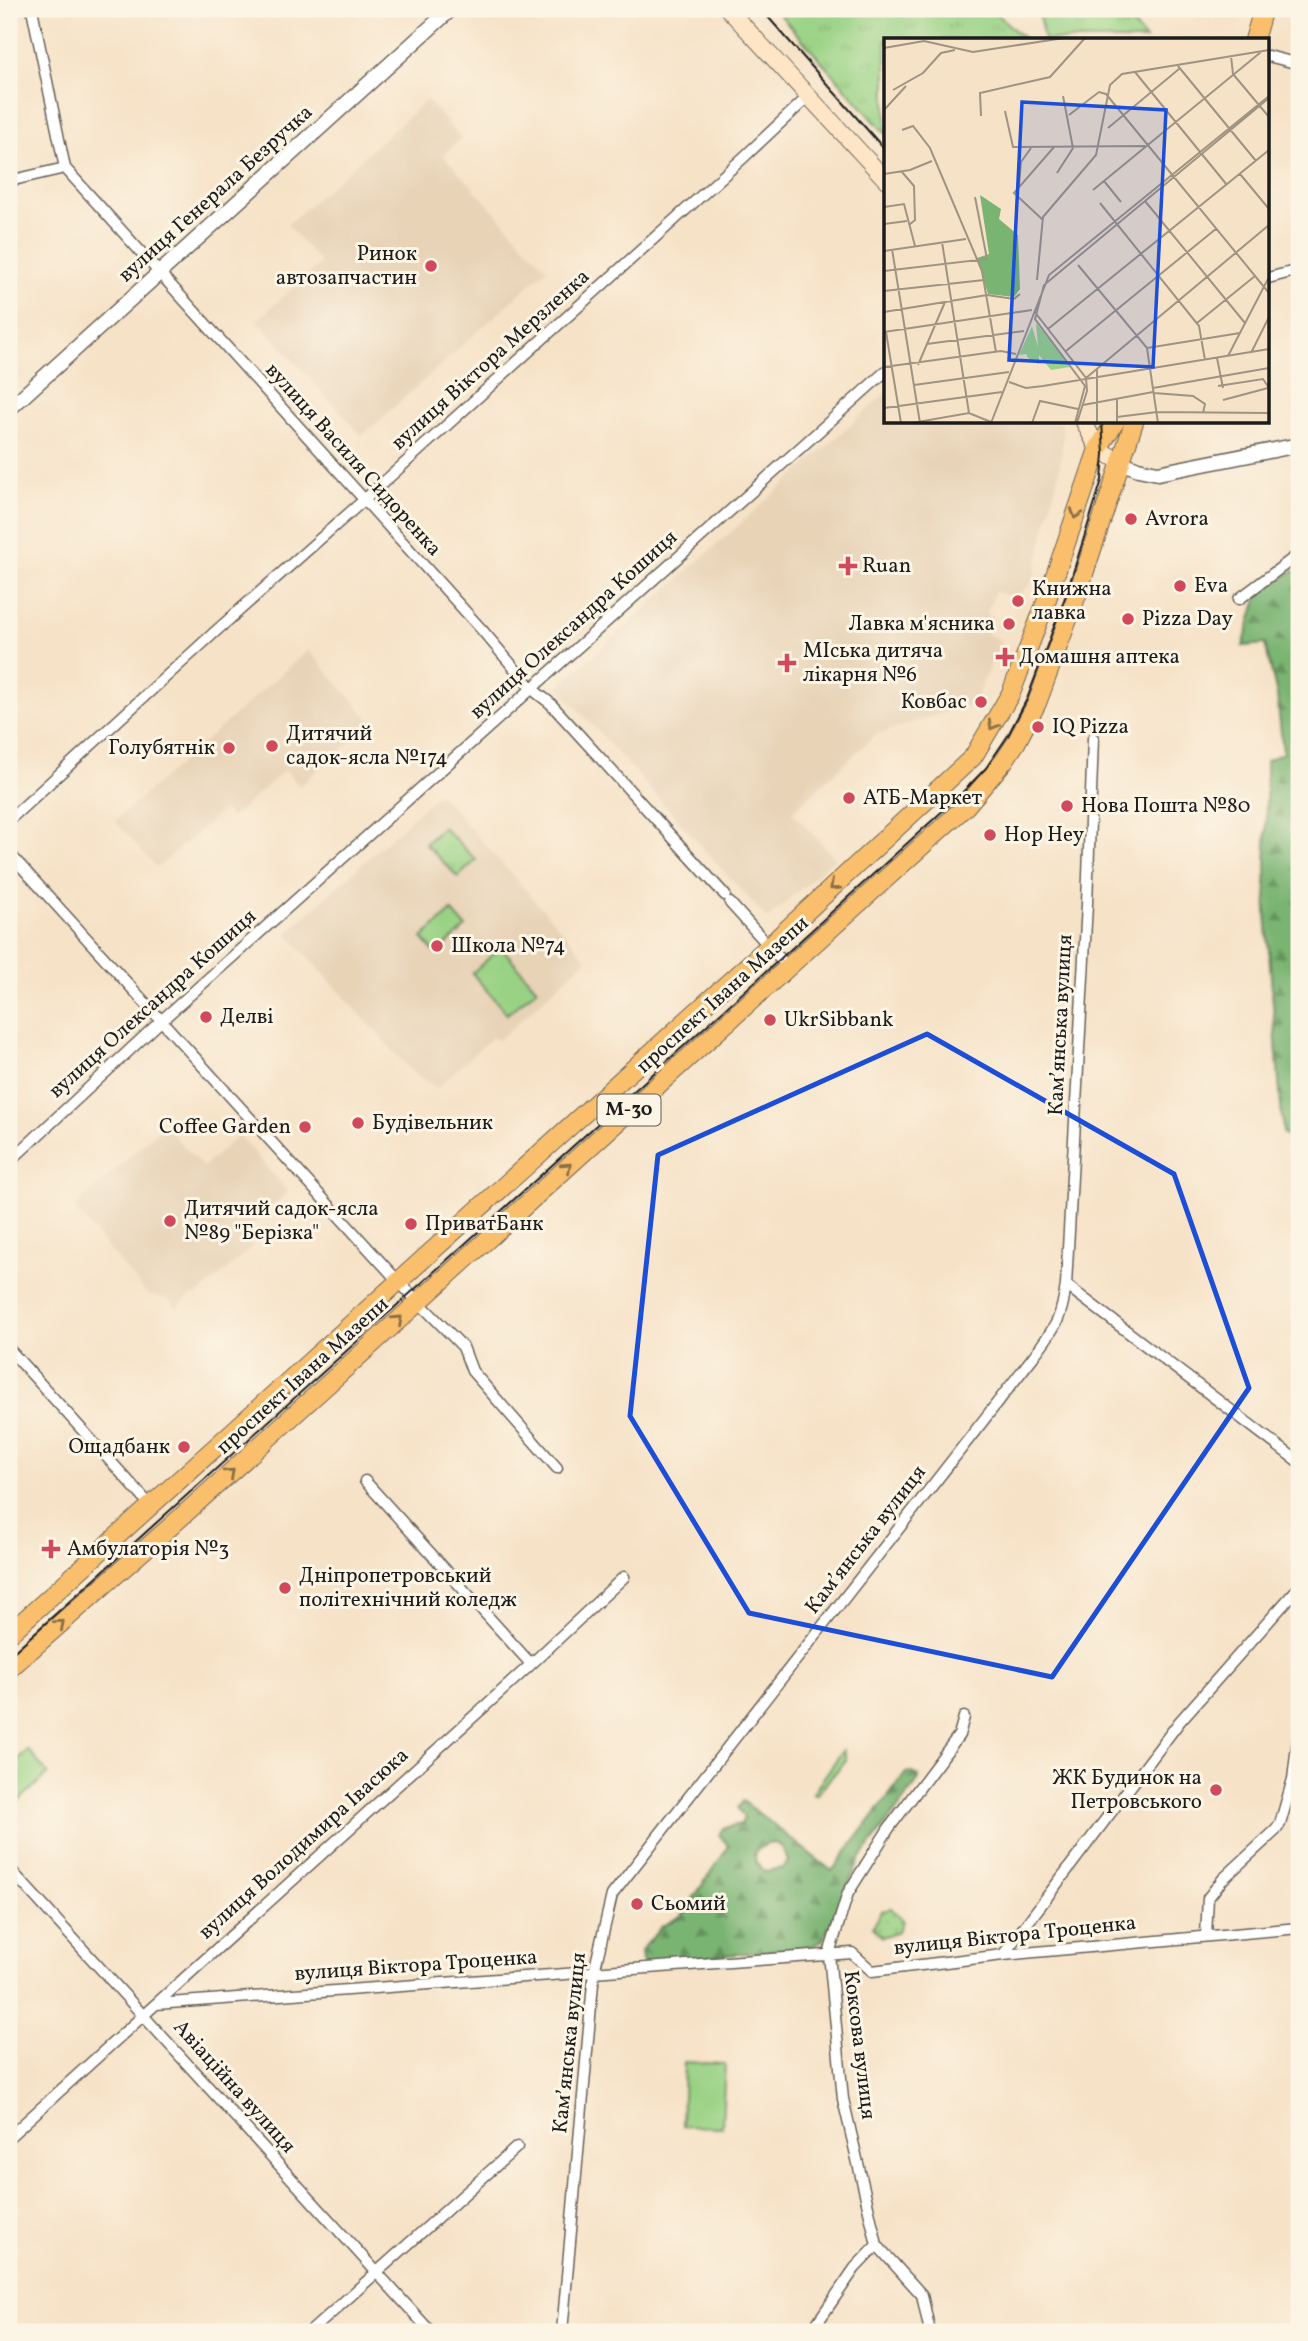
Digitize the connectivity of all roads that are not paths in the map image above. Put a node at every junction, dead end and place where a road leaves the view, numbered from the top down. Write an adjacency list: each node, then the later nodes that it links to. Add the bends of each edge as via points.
1 (32, 9): 9 (street, вулиця Василя Сидоренка)
2 (451, 9): 13 (street, вулиця Генерала Безручка)
3 (728, 9): 8 (main road)
4 (1264, 9): 5 (highway)
5 (1255, 38)
6 (1270, 57): 7 (street)
7 (1299, 64)
8 (810, 95): 10 (main road); 23 (street, вулиця Віктора Мерзленка)
9 (65, 168): 11 (street); 13 (street, вулиця Василя Сидоренка)
10 (884, 178)
11 (9, 181)
12 (1299, 270): 14 (street)
13 (159, 274): 16 (street, вулиця Генерала Безручка); 23 (street, вулиця Василя Сидоренка)
14 (1270, 277)
15 (884, 373): 26 (street, вулиця Олександра Кошиця)
16 (9, 409)
17 (1085, 424): 21 (main road)
18 (1114, 424): 21 (highway, М-30)
19 (1133, 424): 22 (highway, М-30)
20 (1299, 445): 22 (street, via 1158,473)
21 (1098, 449): 22 (main road); 30 (highway, проспект Івана Мазепи / М-30, one-way to 30, via 1011,693 973,757)
22 (1121, 462): 31 (highway, проспект Івана Мазепи / М-30, via 1046,679 1016,743 966,806)
23 (364, 500): 26 (street, вулиця Василя Сидоренка); 28 (street, вулиця Віктора Мерзленка)
24 (1299, 557): 25 (street)
25 (1239, 599)
26 (532, 689): 30 (street, вулиця Василя Сидоренка, via 550,703); 32 (street, вулиця Олександра Кошиця)
27 (1093, 738): 35 (street, Камʼянська вулиця)
28 (9, 820)
29 (9, 853): 32 (street)
30 (769, 946): 31 (street, вулиця Василя Сидоренка); 34 (highway, проспект Івана Мазепи / М-30)
31 (788, 967): 36 (highway, проспект Івана Мазепи / М-30, one-way to 31)
32 (162, 1020): 33 (street, вулиця Олександра Кошиця); 34 (street)
33 (9, 1162)
34 (397, 1280): 36 (street); 41 (highway, проспект Івана Мазепи / М-30)
35 (1066, 1285): 38 (street); 54 (street, Камʼянська вулиця, via 1057,1325 612,1895)
36 (417, 1301): 39 (street, via 463,1347 472,1371); 46 (highway, проспект Івана Мазепи / М-30, one-way to 36)
37 (9, 1349): 41 (street)
38 (1299, 1462)
39 (557, 1468)
40 (365, 1481): 45 (street)
41 (151, 1506): 44 (highway, проспект Івана Мазепи / М-30)
42 (624, 1577): 45 (street, вулиця Володимира Івасюка)
43 (1299, 1587): 53 (street, via 1180,1721)
44 (9, 1634)
45 (531, 1664): 55 (street, вулиця Володимира Івасюка)
46 (9, 1669)
47 (964, 1717): 52 (street, Коксова вулиця, via 959,1735 889,1828 848,1894)
48 (1299, 1731): 51 (street, via 1293,1779 1280,1824 1208,1898)
49 (9, 1868): 56 (street, Авіаційна вулиця)
50 (1299, 1928): 51 (street, вулиця Віктора Троценка)
51 (1206, 1936): 53 (street, вулиця Віктора Троценка)
52 (828, 1954): 53 (street, вулиця Віктора Троценка, via 852,1953 872,1972); 54 (street, вулиця Віктора Троценка); 59 (street, Коксова вулиця, via 843,2099)
53 (1003, 1955)
54 (594, 1972): 55 (street, вулиця Віктора Троценка); 63 (street, Камʼянська вулиця)
55 (156, 2004): 56 (street, вулиця Володимира Івасюка)
56 (143, 2015): 57 (street, вулиця Володимира Івасюка); 60 (street, Авіаційна вулиця)
57 (9, 2137)
58 (517, 2147): 60 (street)
59 (877, 2245): 64 (street, via 855,2268); 65 (street, Коксова вулиця, via 922,2295)
60 (376, 2273): 61 (street); 62 (street, Авіаційна вулиця)
61 (310, 2332)
62 (431, 2332)
63 (562, 2332)
64 (811, 2332)
65 (930, 2332)

